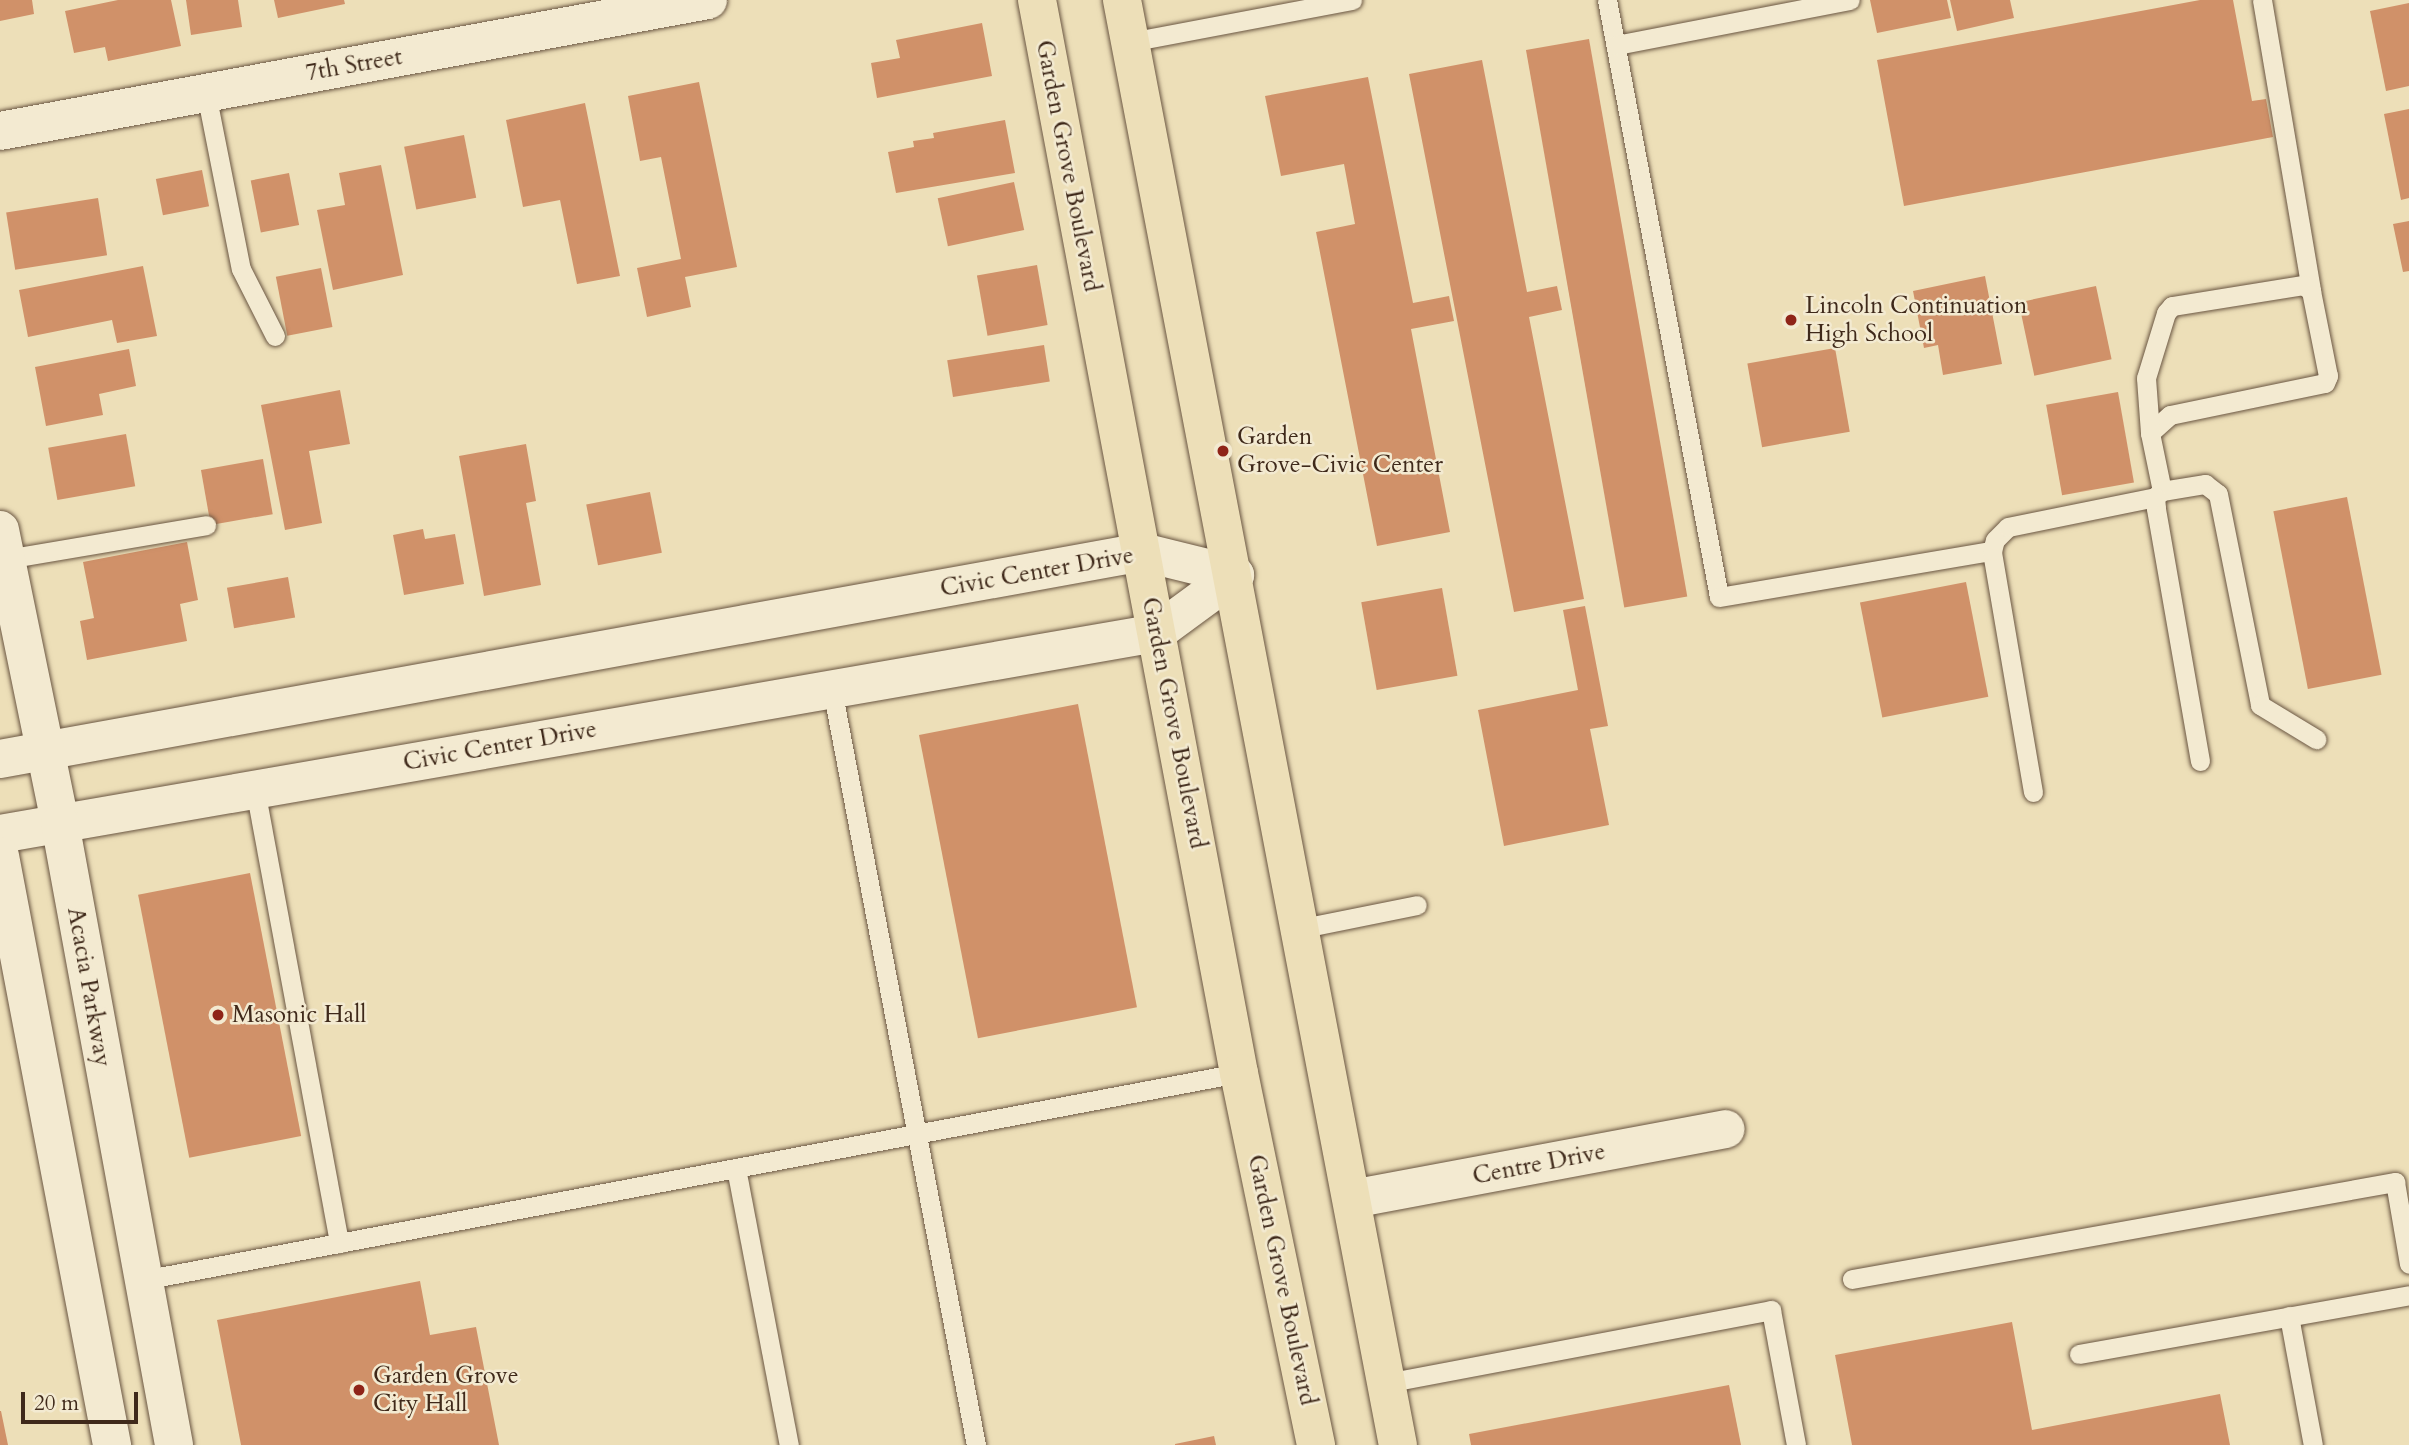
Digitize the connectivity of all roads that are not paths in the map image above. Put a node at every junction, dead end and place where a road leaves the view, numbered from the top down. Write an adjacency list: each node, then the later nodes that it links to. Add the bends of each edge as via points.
1 (708, 0): 10 (street, 7th Street)
2 (1037, 0): 19 (main road, Garden Grove Boulevard)
3 (1122, 0): 8 (main road)
4 (1352, 0): 8 (lane)
5 (1607, 0): 9 (lane)
6 (1850, 0): 9 (lane)
7 (2262, 0): 12 (lane)
8 (1130, 42): 20 (main road)
9 (1616, 45): 18 (lane, via 1719,597)
10 (206, 93): 11 (street, 7th Street); 13 (lane, via 241,269)
11 (0, 131)
12 (2311, 290): 14 (lane, via 2303,285 2172,306 2146,378); 14 (lane, via 2328,376 2325,383 2170,415)
13 (275, 336)
14 (2150, 433): 15 (lane)
15 (2159, 494): 18 (lane, via 2008,527 2000,532); 23 (lane, via 2205,484 2218,494 2260,705); 26 (lane)
16 (206, 525): 17 (lane)
17 (3, 544): 24 (street, Acacia Parkway)
18 (1992, 551): 28 (lane)
19 (1142, 552): 20 (street, Civic Center Drive); 21 (main road, Garden Grove Boulevard); 24 (street, Civic Center Drive)
20 (1235, 575): 21 (street, Civic Center Drive); 33 (main road)
21 (1156, 633): 22 (street, Civic Center Drive); 34 (main road, Garden Grove Boulevard)
22 (832, 689): 27 (street, Civic Center Drive); 36 (lane)
23 (2316, 739)
24 (43, 748): 25 (street, Civic Center Drive); 29 (street, Acacia Parkway)
25 (0, 759)
26 (2200, 761)
27 (255, 789): 29 (street, Civic Center Drive); 40 (lane)
28 (2033, 792)
29 (60, 823): 30 (street, Civic Center Drive); 44 (street, Acacia Parkway)
30 (0, 834)
31 (0, 856): 46 (street)
32 (1417, 905): 33 (lane)
33 (1303, 928): 39 (main road)
34 (1239, 1073): 36 (lane); 53 (main road, Garden Grove Boulevard)
35 (1726, 1129): 39 (street, Centre Drive)
36 (917, 1134): 37 (lane); 52 (lane)
37 (736, 1168): 40 (lane); 51 (lane)
38 (2402, 1181): 41 (lane); 42 (lane)
39 (1352, 1199): 48 (main road)
40 (339, 1244): 44 (lane)
41 (2409, 1264)
42 (1852, 1279)
43 (2409, 1295): 45 (lane)
44 (146, 1297): 46 (street); 50 (street, Acacia Parkway)
45 (2290, 1316): 47 (lane); 56 (lane)
46 (89, 1327): 49 (street)
47 (2079, 1354)
48 (1386, 1383): 54 (main road); 55 (lane, via 1771,1310)
49 (112, 1445)
50 (174, 1445)
51 (789, 1445)
52 (976, 1445)
53 (1316, 1445)
54 (1398, 1445)
55 (1796, 1445)
56 (2312, 1445)

